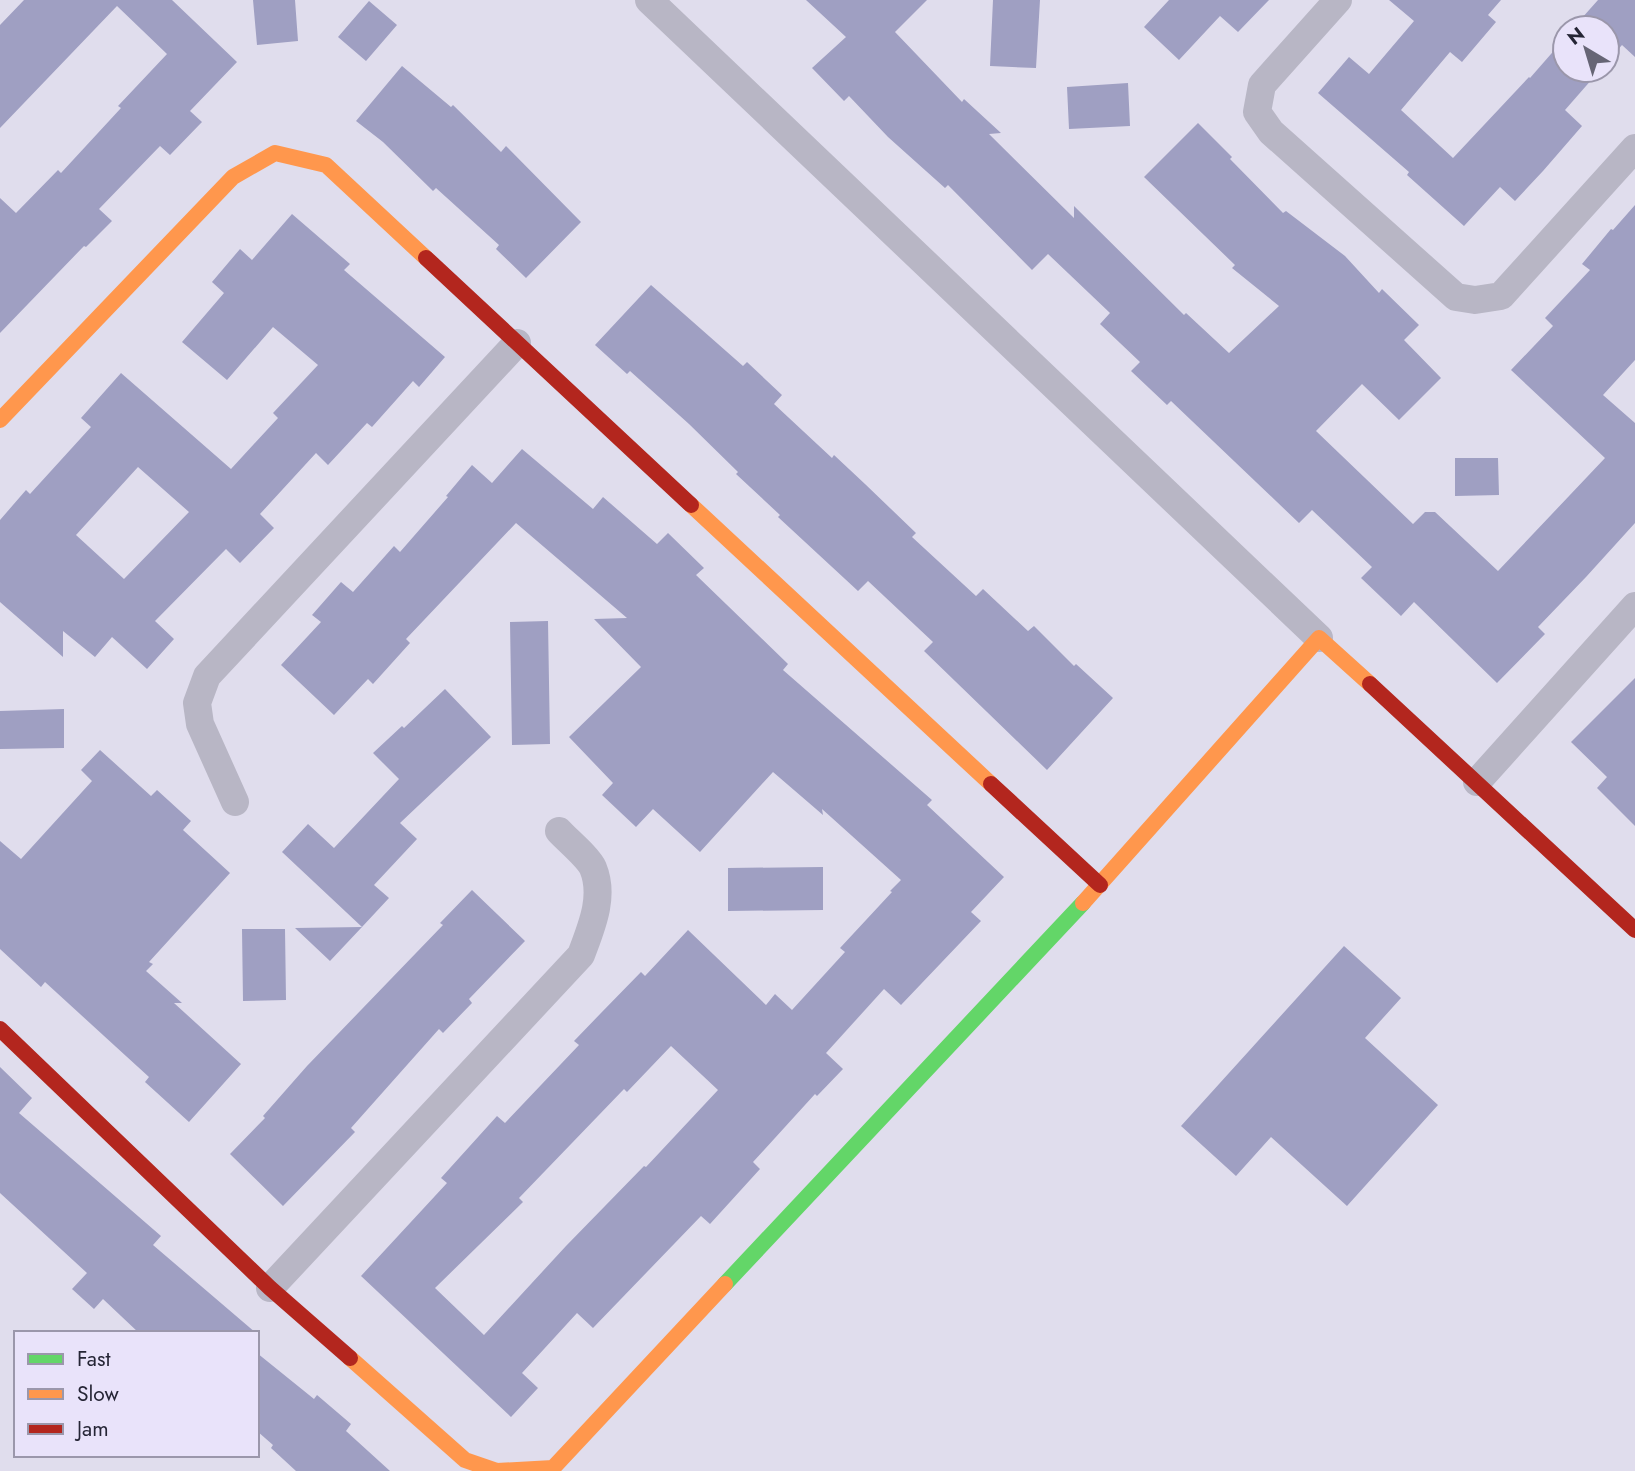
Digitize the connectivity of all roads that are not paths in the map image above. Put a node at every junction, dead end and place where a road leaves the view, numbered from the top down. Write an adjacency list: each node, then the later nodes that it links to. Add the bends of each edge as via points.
1 (649, 0): 7 (street)
2 (1338, 0): 3 (street, via 1262,85 1257,112 1271,132 1456,297 1501,296)
3 (1635, 148)
4 (517, 342): 5 (street, via 326,165 275,153 233,177); 9 (street, via 207,676 198,703 200,724); 11 (street)
5 (0, 420)
6 (1635, 606): 8 (street)
7 (1319, 638): 8 (street); 11 (street)
8 (1477, 782): 12 (street)
9 (234, 802)
10 (559, 831): 14 (street, via 593,867 595,918 581,955)
11 (1100, 885): 14 (street, via 553,1468 497,1471 465,1460)
12 (1635, 930)
13 (0, 1029): 14 (street)
14 (270, 1288)

